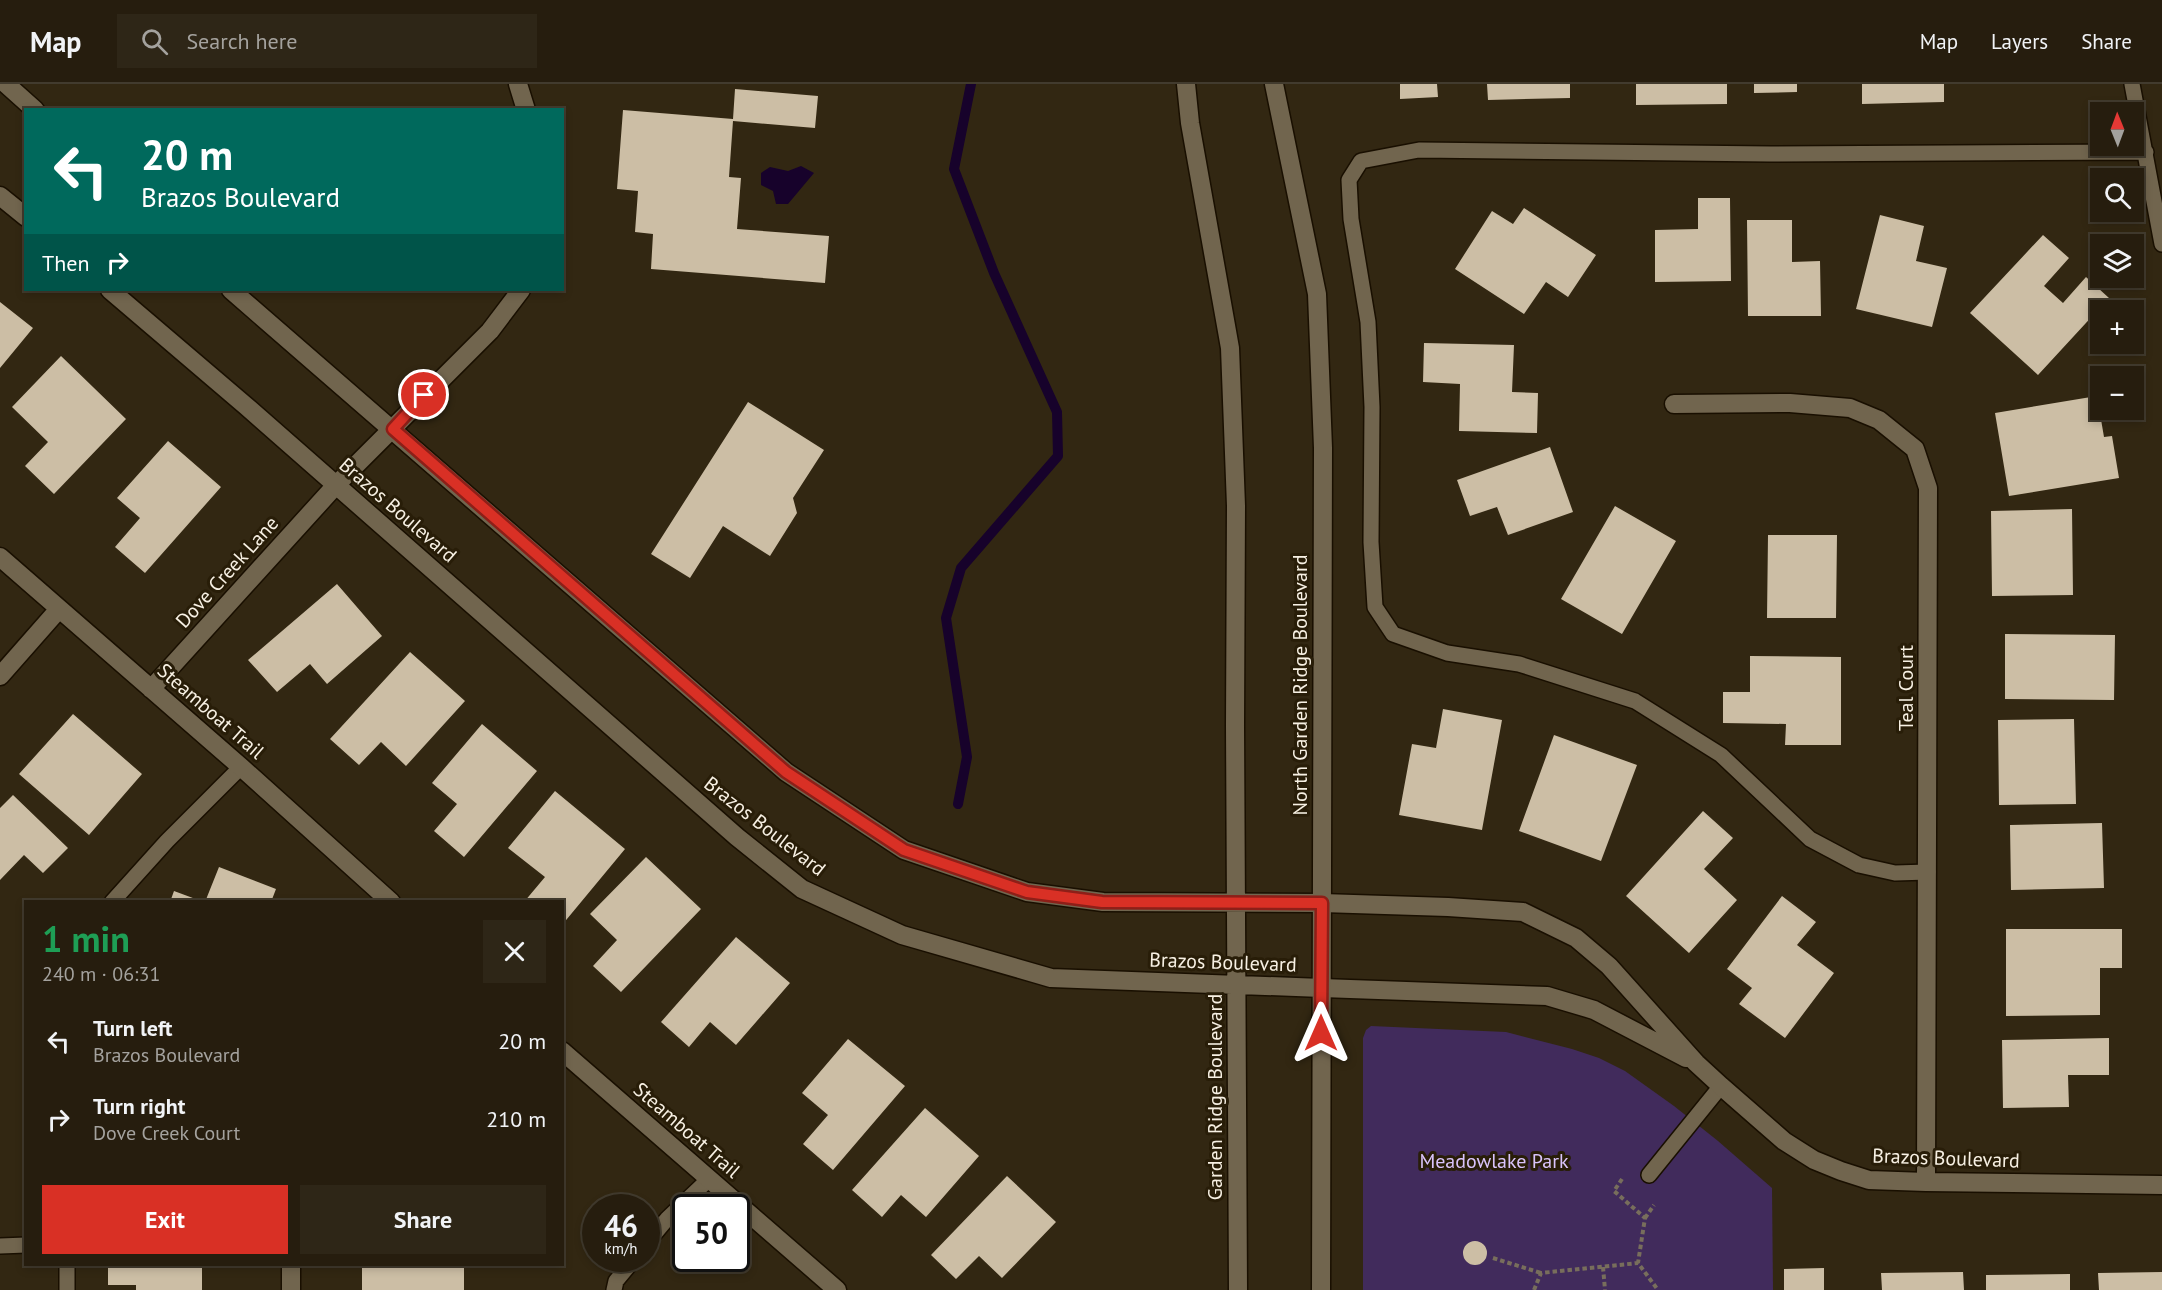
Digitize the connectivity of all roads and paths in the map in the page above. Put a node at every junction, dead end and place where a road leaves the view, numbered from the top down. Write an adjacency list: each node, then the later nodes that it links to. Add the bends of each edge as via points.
1 (6, 84): 6 (main road)
2 (518, 84): 7 (main road)
3 (1186, 84): 26 (main road, via 1230,348 1236,506)
4 (1274, 84): 27 (main road, North Garden Ridge Boulevard, via 1317,294 1323,448)
5 (2132, 84): 8 (lane)
6 (33, 108)
7 (525, 108)
8 (2145, 152): 11 (lane); 23 (lane, via 1770,154 1419,150 1361,161 1349,180 1351,219 1368,322 1375,607 1393,634 1447,653 1519,664 1635,701 1721,755 1810,838 1859,865 1895,873)
9 (0, 196): 10 (main road)
10 (24, 216)
11 (2162, 244)
12 (111, 291): 17 (main road, Brazos Boulevard)
13 (232, 291): 16 (main road, Brazos Boulevard)
14 (520, 291): 16 (main road, Dove Creek Lane, via 490,331)
15 (1674, 404): 23 (main road, Teal Court, via 1790,403 1850,408 1879,420 1915,449 1928,488 1930,525)
16 (393, 429): 17 (main road, Dove Creek Lane); 26 (main road, Brazos Boulevard, via 786,772 904,850 1027,892 1102,902)
17 (336, 485): 21 (main road, Dove Creek Lane); 28 (main road, Brazos Boulevard, via 737,837 802,889 902,935 1051,978)
18 (0, 557): 19 (main road, Steamboat Trail)
19 (59, 609): 20 (main road); 21 (main road, Steamboat Trail)
20 (0, 676)
21 (151, 689): 22 (main road, Steamboat Trail)
22 (242, 768): 24 (lane); 25 (main road, Steamboat Trail)
23 (1928, 872): 36 (main road, Teal Court)
24 (114, 900)
25 (389, 900)
26 (1237, 903): 27 (main road, Brazos Boulevard); 28 (main road, Garden Ridge Boulevard)
27 (1322, 903): 29 (main road, North Garden Ridge Boulevard); 31 (main road, Brazos Boulevard, via 1523,912 1576,938 1609,966)
28 (1237, 986): 29 (main road, Brazos Boulevard); 54 (main road, Garden Ridge Boulevard)
29 (1322, 988): 31 (main road, Brazos Boulevard, via 1547,996 1594,1010); 55 (main road, North Garden Ridge Boulevard)
30 (564, 1053): 34 (main road, Steamboat Trail)
31 (1696, 1063): 32 (main road, Brazos Boulevard)
32 (1721, 1086): 33 (lane); 36 (main road, Brazos Boulevard, via 1784,1141 1814,1160 1869,1180)
33 (1649, 1175)
34 (709, 1179): 40 (lane); 53 (main road, Steamboat Trail)
35 (1622, 1179): 39 (path, via 1614,1191)
36 (1926, 1182): 37 (main road, Brazos Boulevard)
37 (2162, 1185)
38 (1654, 1204): 39 (path)
39 (1645, 1218): 44 (path)
40 (660, 1227)
41 (24, 1245): 42 (lane)
42 (0, 1246)
43 (1494, 1258): 49 (path)
44 (1638, 1263): 47 (path); 58 (path)
45 (67, 1266): 50 (lane)
46 (291, 1266): 51 (main road)
47 (1603, 1268): 49 (path); 57 (path)
48 (623, 1272): 52 (lane)
49 (1541, 1273): 56 (path)
50 (67, 1290)
51 (291, 1290)
52 (614, 1290)
53 (837, 1290)
54 (1238, 1290)
55 (1321, 1290)
56 (1534, 1290)
57 (1605, 1290)
58 (1658, 1290)

